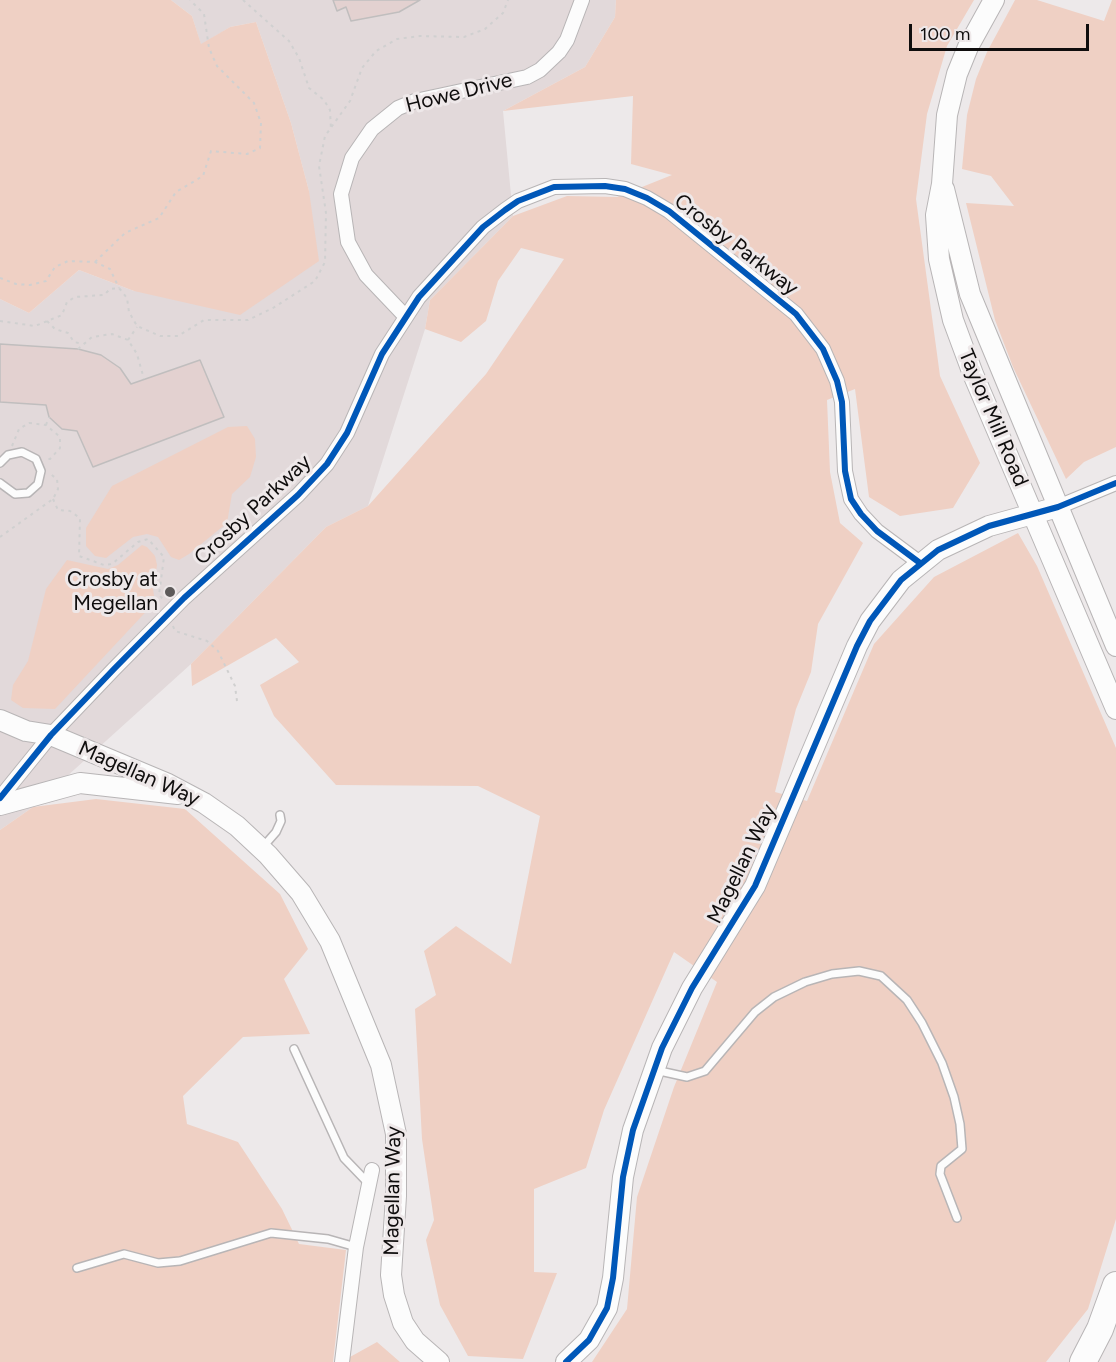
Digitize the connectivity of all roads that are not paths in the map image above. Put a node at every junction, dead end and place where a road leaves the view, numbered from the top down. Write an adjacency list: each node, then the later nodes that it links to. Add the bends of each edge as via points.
1 (582, 0): 4 (street, Howe Drive, via 567,40 540,70 527,77 398,108 372,129 352,158 342,195 348,242 366,275)
2 (994, 0): 3 (street, Taylor Mill Road, via 957,74 947,115)
3 (942, 184): 8 (street, Taylor Mill Road, via 970,294); 9 (street, Taylor Mill Road, via 936,215 939,258 953,320 995,428)
4 (405, 316): 10 (street, Crosby Parkway, via 483,227 518,201 572,185 615,187 647,198 669,211 811,330 823,349 842,402 845,471 852,499 877,531); 15 (street, Crosby Parkway, via 382,354 347,434 327,464 298,495 231,552)
5 (0, 464): 7 (lane, via 8,455 22,452 36,459 41,471 34,489 15,495)
6 (1116, 483): 8 (street)
7 (1, 487)
8 (1058, 507): 9 (street, Magellan Way); 11 (street, Taylor Mill Road)
9 (1034, 513): 10 (street, Magellan Way, via 989,526); 13 (street, Taylor Mill Road)
10 (920, 562): 22 (street, Magellan Way, via 886,599 857,646 754,886 678,1014)
11 (1116, 646)
12 (0, 708): 15 (street, via 33,721)
13 (1116, 708)
14 (0, 720): 15 (street, via 26,731)
15 (51, 735): 16 (street, Magellan Way); 17 (street, Crosby Parkway)
16 (190, 795): 18 (street, via 80,783); 20 (street, Magellan Way, via 237,826)
17 (0, 798)
18 (0, 805)
19 (280, 815): 20 (lane, via 276,832)
20 (261, 848): 30 (street, Magellan Way, via 301,893 321,925 381,1065 396,1134 391,1275 394,1295 403,1323 415,1341)
21 (294, 1049): 24 (lane, via 344,1158)
22 (653, 1070): 25 (lane, via 687,1077 705,1071 755,1012 804,982 860,971 881,976 907,1000 921,1023 954,1097 962,1149 941,1166 940,1174); 31 (street, Magellan Way, via 633,1130 623,1177 607,1308 590,1340)
23 (372, 1170): 24 (street)
24 (371, 1185): 26 (street)
25 (957, 1218)
26 (356, 1248): 27 (lane, via 328,1239 272,1233 180,1261 158,1263 124,1254); 29 (street)
27 (77, 1268)
28 (1116, 1285): 32 (highway)
29 (342, 1362)
30 (439, 1362)
31 (566, 1362)
32 (1083, 1362)

